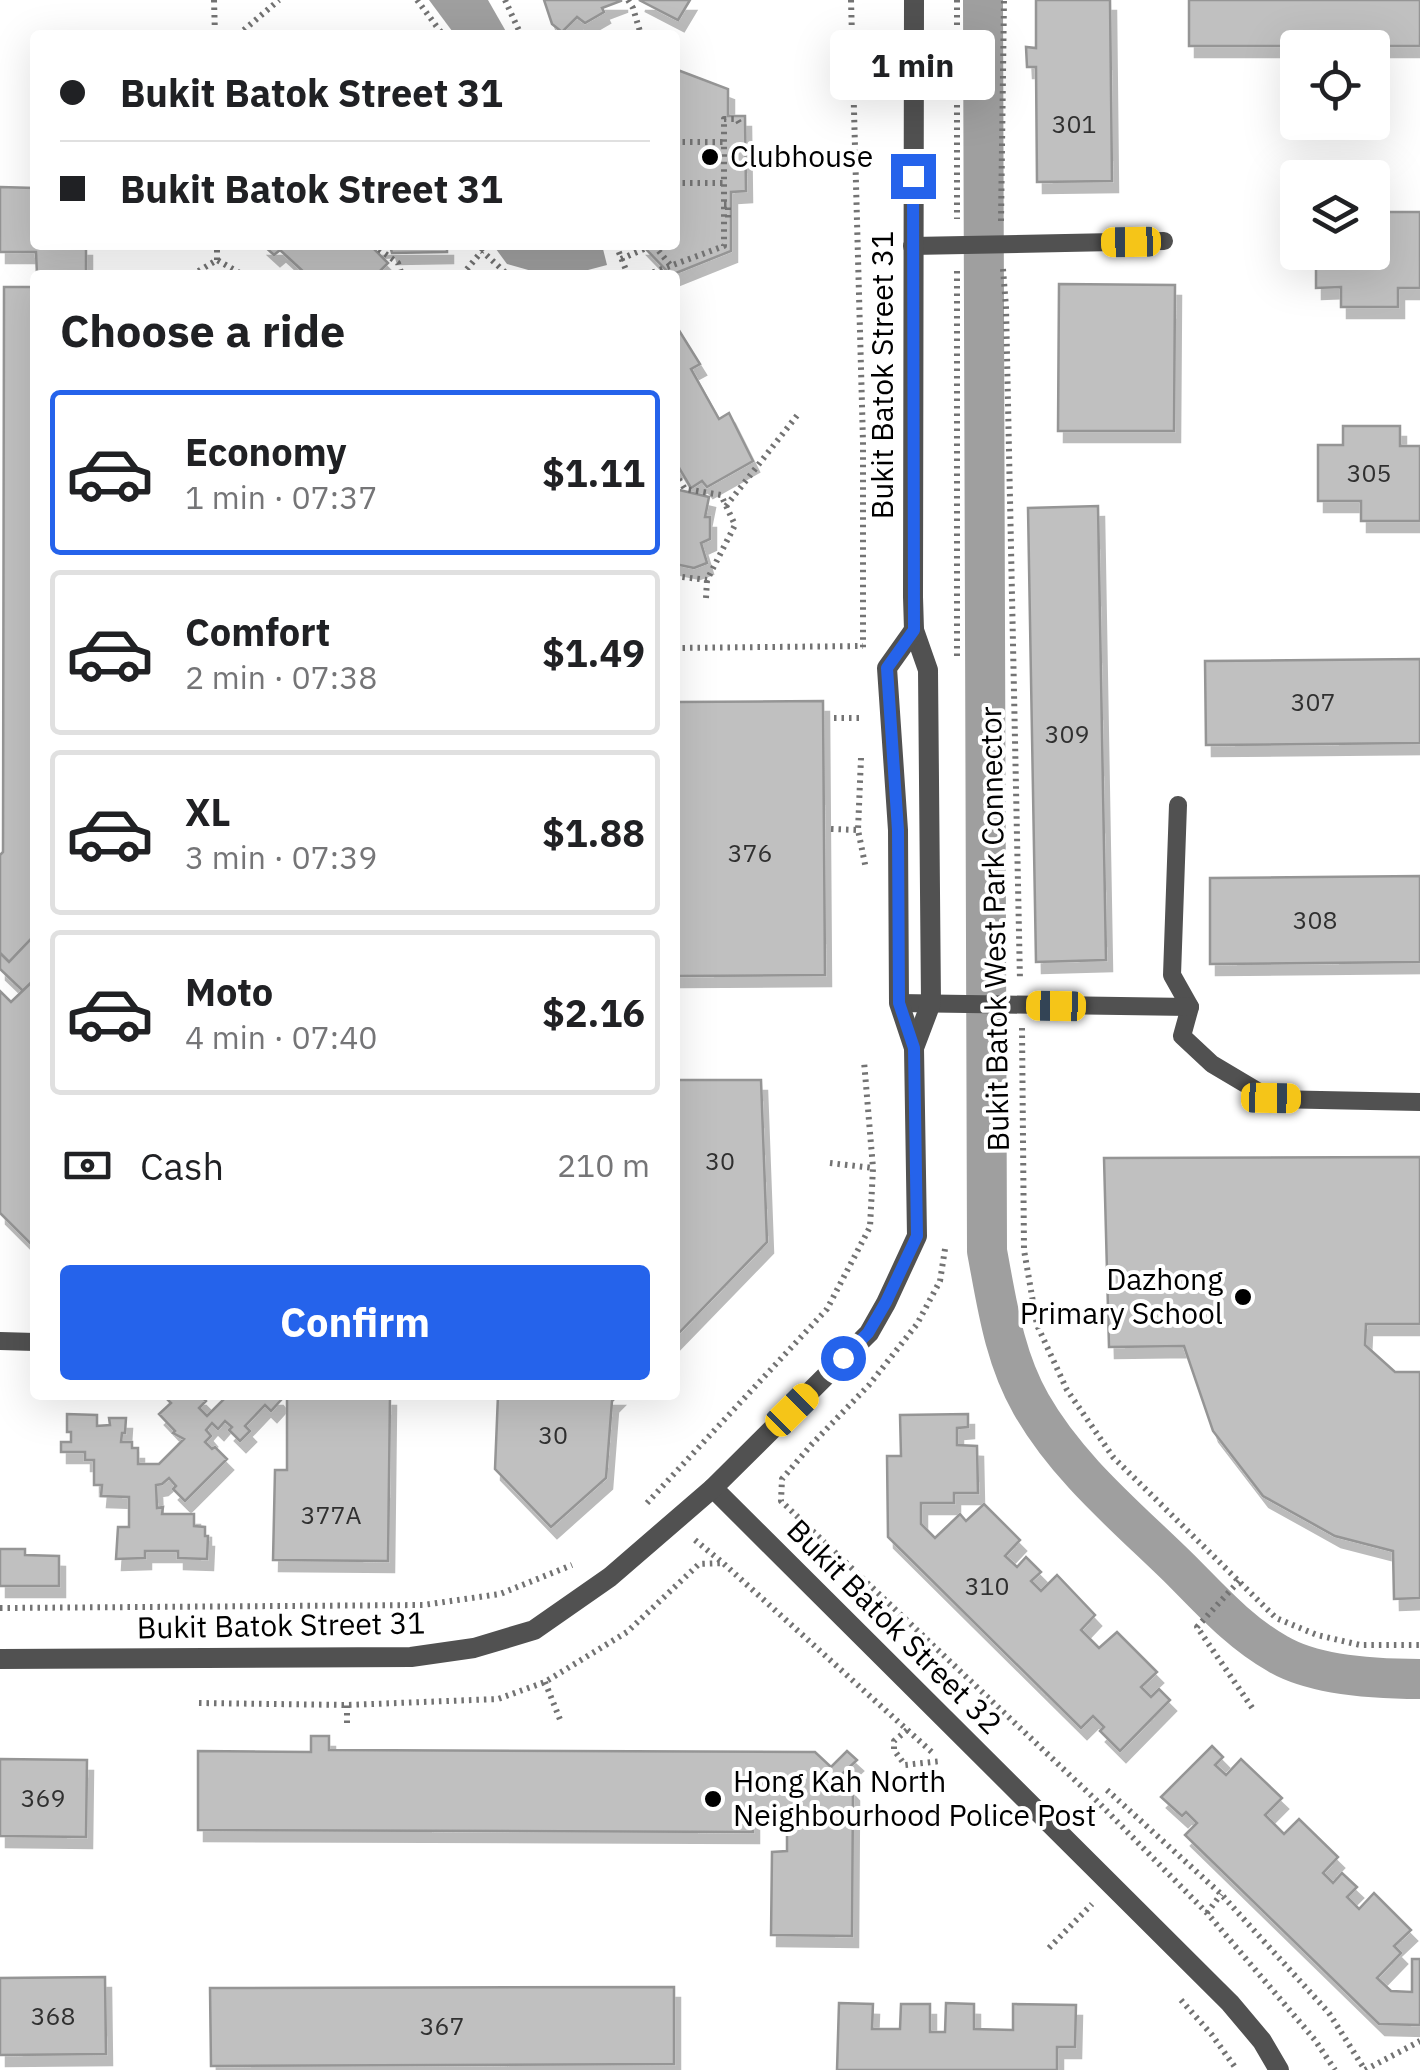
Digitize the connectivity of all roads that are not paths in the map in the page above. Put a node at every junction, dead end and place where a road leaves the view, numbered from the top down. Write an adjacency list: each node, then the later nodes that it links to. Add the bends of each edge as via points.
1 (914, 0): 3 (street, Bukit Batok Street 31)
2 (1164, 241): 3 (lane)
3 (912, 246): 4 (street, Bukit Batok Street 31)
4 (914, 630): 6 (street, Bukit Batok Street 31, via 887,668 898,830); 7 (street, Bukit Batok Street 31, via 928,670)
5 (1178, 805): 8 (lane, via 1172,975)
6 (899, 1003): 7 (lane); 9 (street, Bukit Batok Street 31)
7 (931, 1003): 8 (lane); 9 (street, Bukit Batok Street 31)
8 (1190, 1007): 10 (lane, via 1182,1036 1212,1064 1271,1098)
9 (914, 1048): 13 (street, Bukit Batok Street 31, via 917,1236 901,1272 868,1333)
10 (1420, 1102)
11 (0, 1341): 12 (lane)
12 (30, 1342)
13 (714, 1488): 14 (street, Bukit Batok Street 31, via 610,1577 534,1630 474,1648 411,1657); 15 (street, Bukit Batok Street 32, via 1230,2003)
14 (0, 1658)
15 (1279, 2070)

